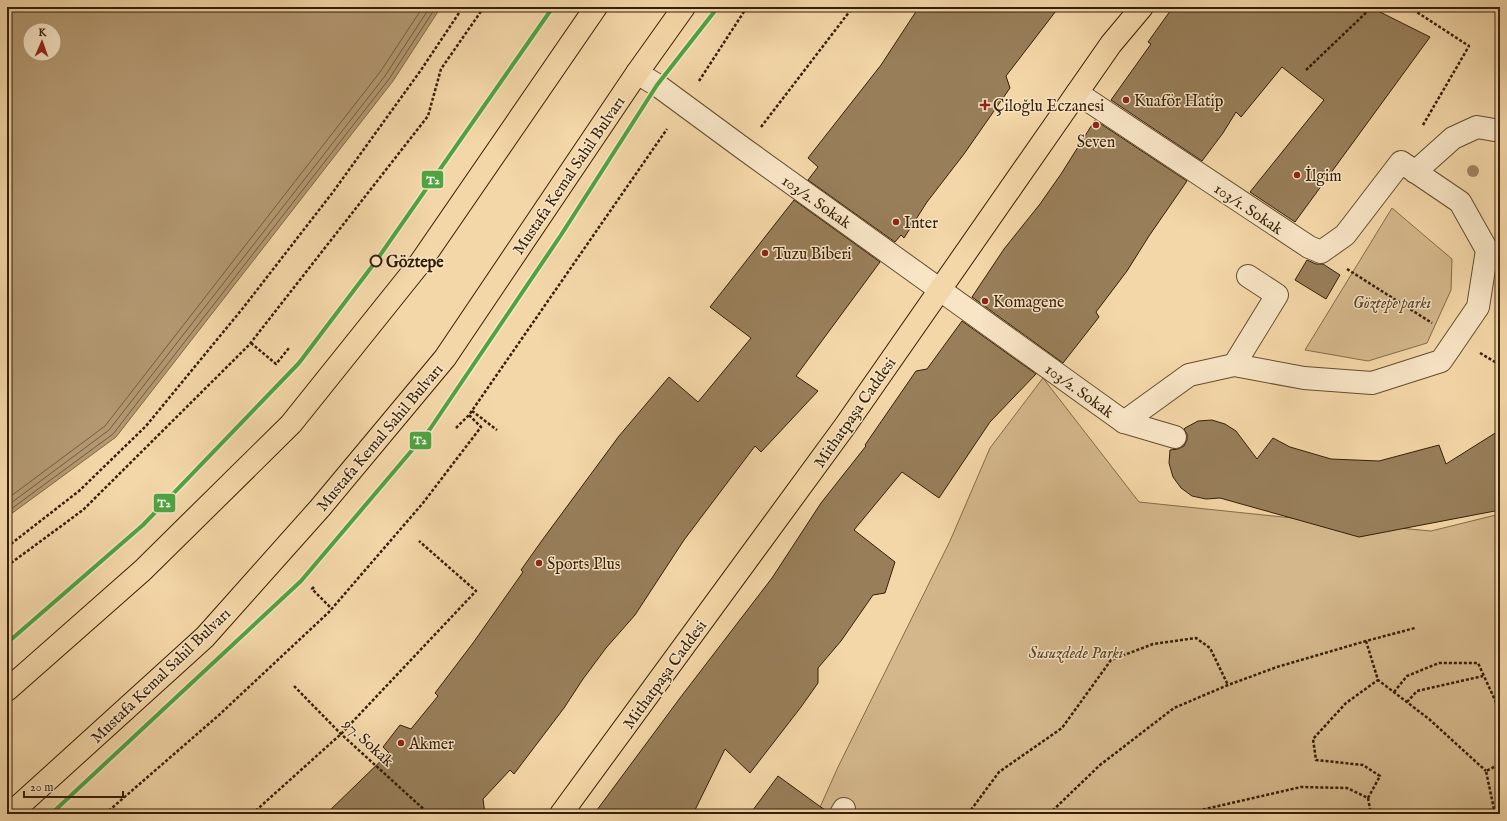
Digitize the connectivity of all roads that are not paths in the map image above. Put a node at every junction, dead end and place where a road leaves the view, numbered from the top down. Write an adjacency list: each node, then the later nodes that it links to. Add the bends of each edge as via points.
1 (596, 7): 13 (main road, via 420,263 291,424 143,570)
2 (684, 7): 4 (main road, Mustafa Kemal Sahil Bulvarı)
3 (1142, 7): 5 (main road, Mithatpaşa Caddesi, via 1111,44)
4 (637, 73): 9 (street, 103/2. Sokak, via 657,84); 14 (main road, Mustafa Kemal Sahil Bulvarı, via 445,358 320,508 205,636)
5 (1077, 93): 7 (street, 103/1. Sokak, via 1309,247 1321,252 1345,235); 9 (main road, Mithatpaşa Caddesi)
6 (1500, 131): 7 (street, via 1476,128 1453,138)
7 (1408, 167): 10 (street, 103/2. Sokak, via 1460,202 1487,250 1478,307 1441,360 1372,383 1304,378)
8 (1248, 276): 10 (street, via 1277,295)
9 (940, 289): 11 (street, 103/2. Sokak); 15 (main road, Mithatpaşa Caddesi, via 845,426)
10 (1234, 365): 11 (street, 103/2. Sokak, via 1189,375)
11 (1124, 422): 12 (street)
12 (1176, 437)
13 (7, 690)
14 (10, 814)
15 (562, 814)

